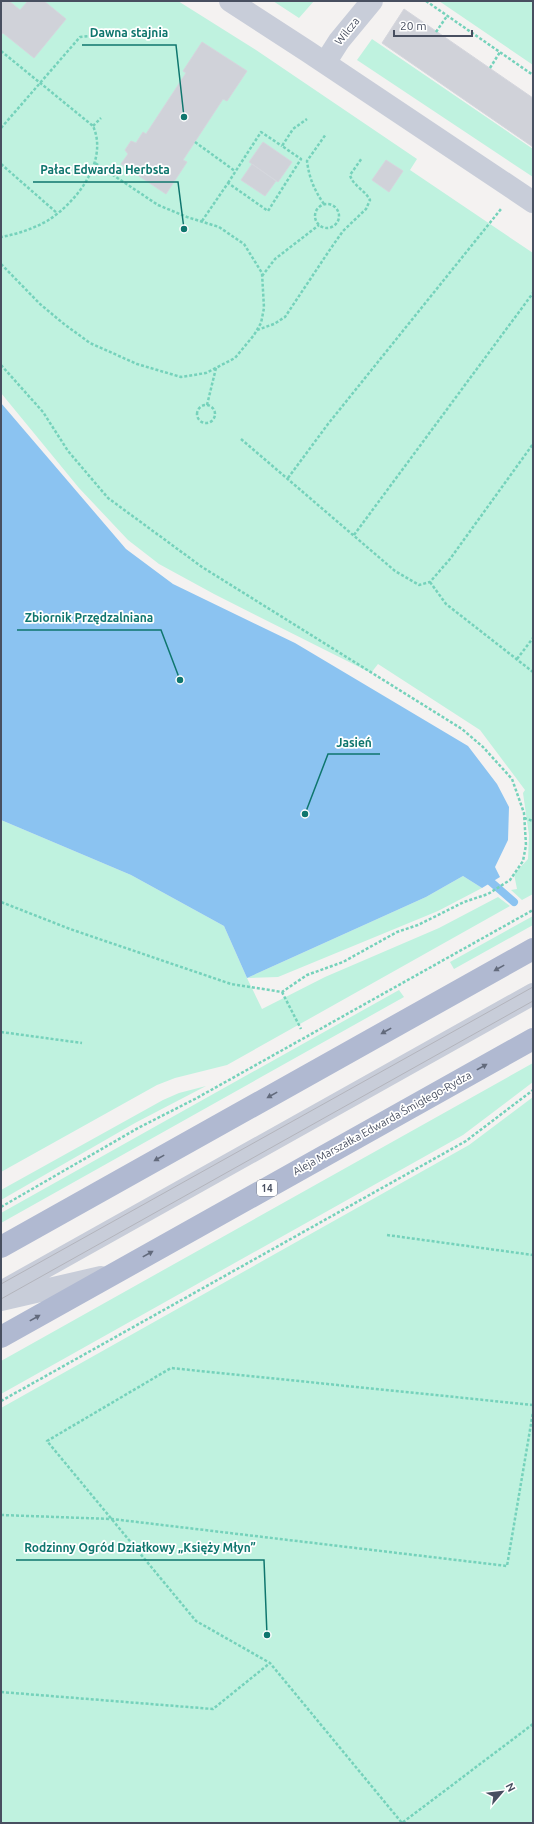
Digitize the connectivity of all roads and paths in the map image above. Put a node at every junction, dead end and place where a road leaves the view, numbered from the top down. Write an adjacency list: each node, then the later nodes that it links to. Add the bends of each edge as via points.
1 (230, 1): 9 (street)
2 (372, 1): 9 (street, Wilcza)
3 (426, 1): 4 (path)
4 (447, 16): 5 (path); 8 (path)
5 (436, 32)
6 (89, 36): 12 (path, via 80,37)
7 (1, 51): 12 (path)
8 (500, 52): 10 (path); 11 (path)
9 (325, 62): 25 (street)
10 (490, 68)
11 (533, 75)
12 (40, 83): 15 (path); 16 (path)
13 (101, 118): 15 (path)
14 (307, 119): 19 (path, via 293,129)
15 (93, 126): 21 (path, via 96,133)
16 (1, 128)
17 (326, 134): 26 (path, via 307,161 315,193)
18 (195, 142): 23 (path)
19 (282, 146): 23 (path, via 261,132); 24 (path, via 301,160 268,211)
20 (362, 158): 35 (path, via 350,175 352,181 366,192 370,200 366,209 343,231 285,317)
21 (95, 163): 28 (path, via 82,187); 29 (path, via 158,205)
22 (1, 164): 28 (path)
23 (235, 171): 24 (path)
24 (228, 183): 29 (path)
25 (533, 202)
26 (324, 204): 30 (path, via 317,208 314,215); 30 (path, via 335,207 339,218 331,227)
27 (501, 208): 41 (path, via 328,424)
28 (57, 213): 31 (path, via 47,221 20,234)
29 (202, 221): 33 (path, via 220,226 237,237 252,255)
30 (319, 225): 33 (path, via 275,259)
31 (1, 237)
32 (1, 264): 37 (path, via 40,304 90,343 137,364 181,377 206,372)
33 (262, 276): 35 (path, via 264,308)
34 (533, 293): 42 (path)
35 (257, 330): 37 (path, via 235,358)
36 (1, 365): 47 (path, via 43,412 68,451 108,498 202,567 462,729 483,747 512,779)
37 (216, 367): 38 (path)
38 (207, 405): 38 (path, via 197,410 198,419 202,422 211,422 214,417 214,411)
39 (241, 439): 41 (path)
40 (533, 444): 43 (path)
41 (288, 478): 42 (path)
42 (354, 535): 43 (path, via 395,571 419,585)
43 (430, 582): 45 (path, via 446,604)
44 (533, 638): 45 (path)
45 (517, 660): 46 (path)
46 (533, 672)
47 (524, 818): 48 (path); 52 (path, via 526,845 523,861 510,880 488,894 397,932 343,962 307,975)
48 (533, 821)
49 (1, 902): 52 (path, via 70,929 231,984)
50 (533, 910): 59 (path, via 195,1099 138,1128)
51 (533, 949): 61 (main road, one-way to 61)
52 (282, 992): 54 (path)
53 (533, 994): 64 (street)
54 (301, 1029)
55 (1, 1032): 57 (path)
56 (533, 1039): 63 (main road, Aleja Marszałka Edwarda Śmigłego-Rydza / 14, one-way to 56)
57 (82, 1044)
58 (533, 1090): 67 (path, via 466,1141)
59 (1, 1207)
60 (388, 1235): 62 (path)
61 (1, 1247)
62 (533, 1255)
63 (116, 1272): 65 (street, via 88,1281); 66 (main road, Aleja Marszałka Edwarda Śmigłego-Rydza / 14, one-way to 63)
64 (1, 1292)
65 (1, 1300)
66 (1, 1336)
67 (1, 1401)
68 (533, 1405): 71 (path, via 171,1368 47,1441)
69 (533, 1412): 71 (path, via 507,1566)
70 (1, 1515): 71 (path)
71 (112, 1519): 72 (path, via 196,1622)
72 (270, 1663): 73 (path, via 213,1709); 75 (path)
73 (1, 1692)
74 (533, 1724): 75 (path)
75 (402, 1823)

